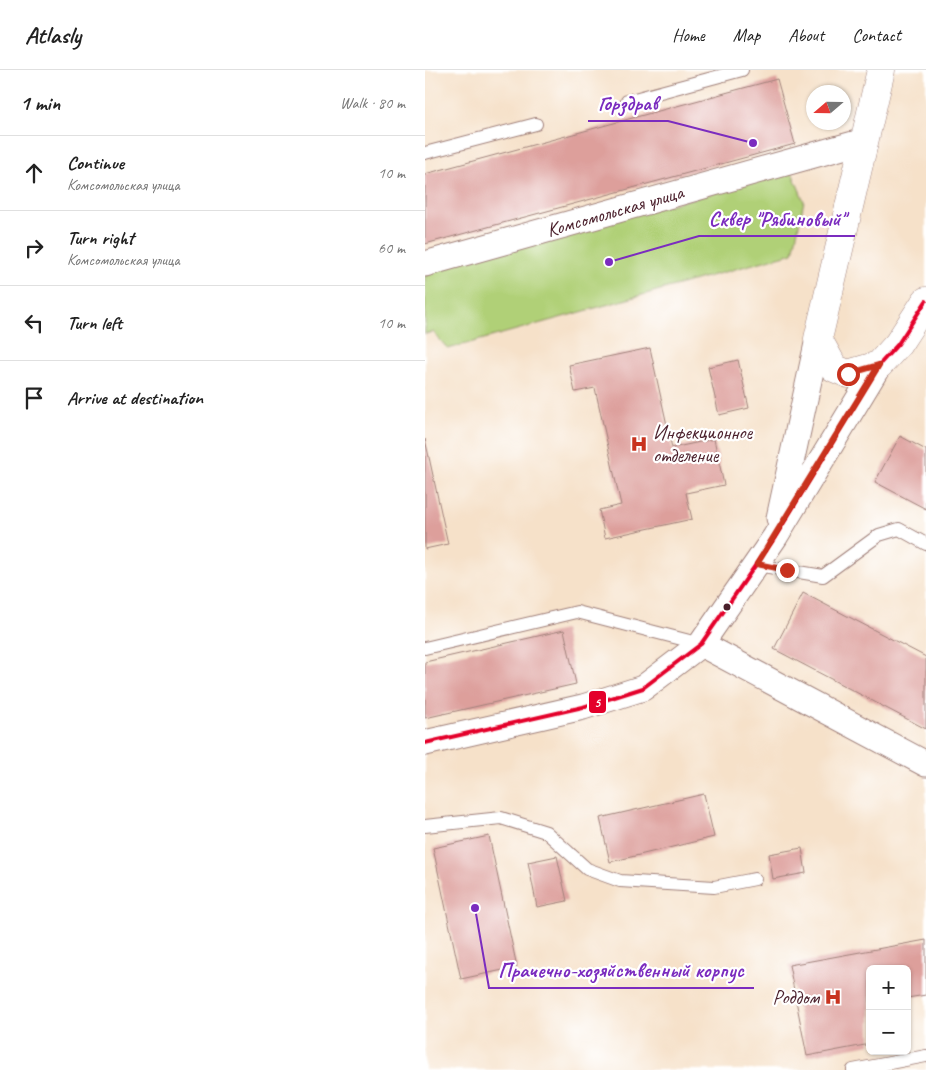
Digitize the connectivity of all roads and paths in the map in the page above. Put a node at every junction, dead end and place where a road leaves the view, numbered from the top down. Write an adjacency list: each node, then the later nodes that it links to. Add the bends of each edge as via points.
1 (742, 70): 3 (lane)
2 (881, 70): 5 (street)
3 (627, 101)
4 (536, 124): 6 (lane)
5 (863, 142): 7 (street, Комсомольская улица); 9 (street)
6 (425, 154)
7 (425, 264)
8 (923, 312): 10 (street)
9 (818, 340): 10 (street, via 835,368 848,374); 11 (street)
10 (879, 365): 11 (street)
11 (775, 537): 13 (street)
12 (926, 544): 13 (lane, via 899,530 879,535 823,576)
13 (757, 564): 14 (street)
14 (701, 644): 15 (lane, via 577,612); 16 (street, via 643,688 583,707); 17 (street)
15 (425, 648)
16 (425, 744)
17 (926, 764)
18 (425, 826): 19 (lane, via 501,818 546,832 587,869 619,880 713,887)
19 (755, 879)
20 (926, 1056): 21 (lane)
21 (853, 1070)

